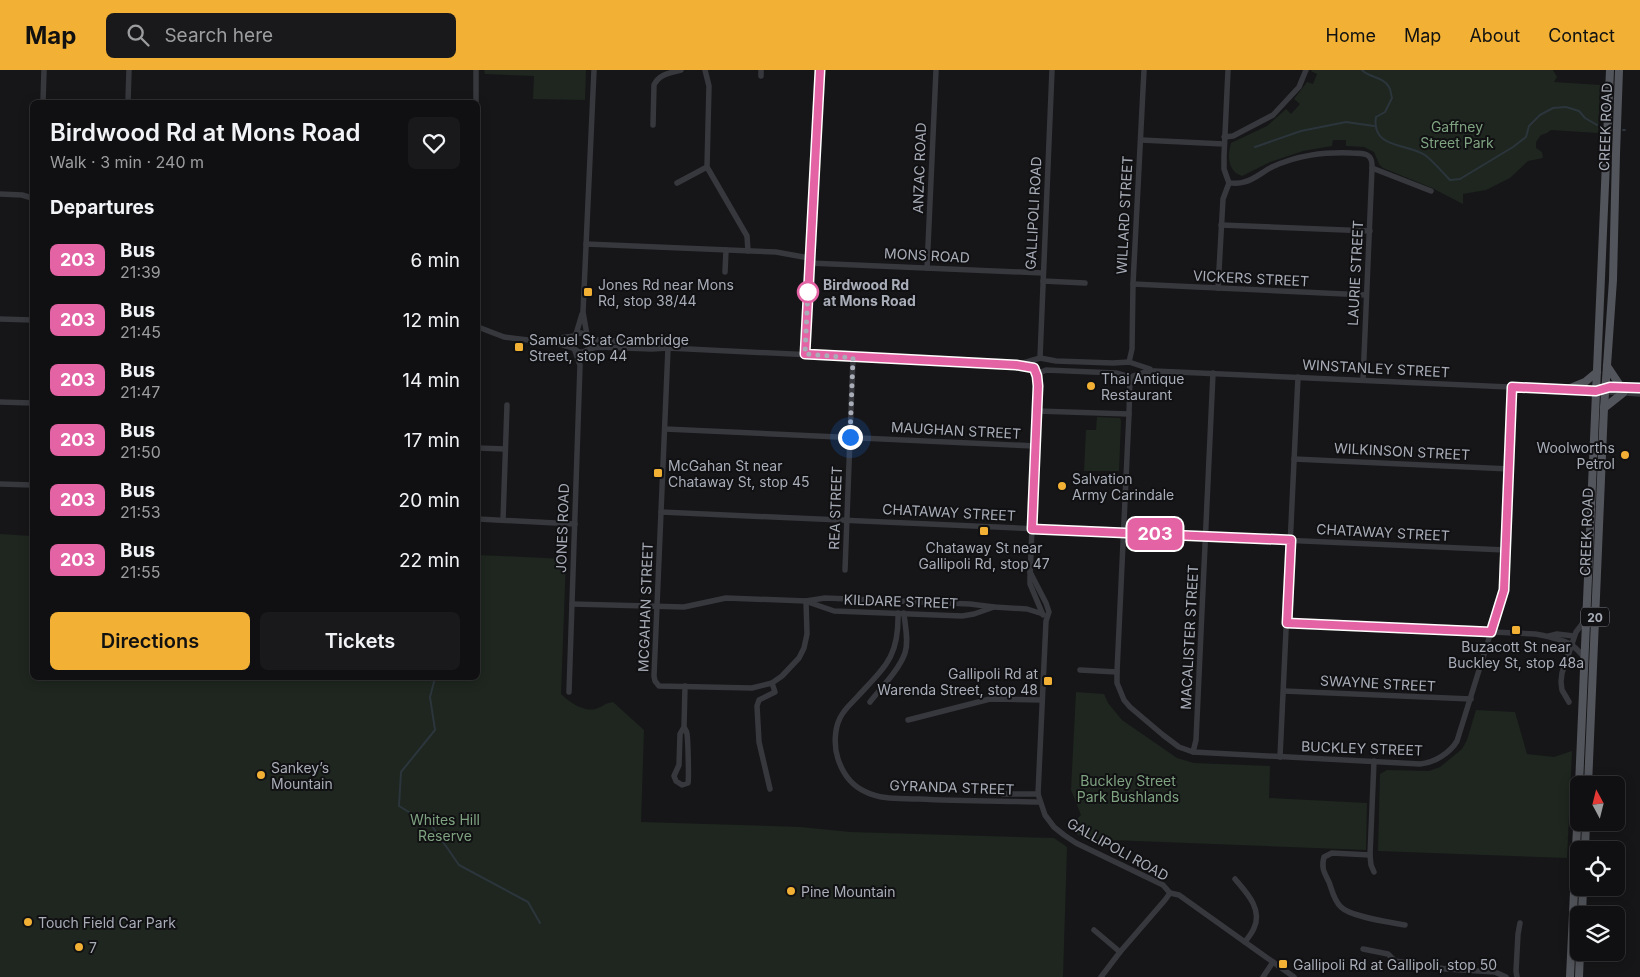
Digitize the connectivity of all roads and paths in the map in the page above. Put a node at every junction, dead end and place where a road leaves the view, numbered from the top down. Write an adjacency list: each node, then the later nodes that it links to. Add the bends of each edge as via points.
1 (40, 70): 2 (street)
2 (44, 70): 16 (street)
3 (129, 70): 17 (street)
4 (476, 70): 18 (street)
5 (594, 70): 31 (street)
6 (681, 70): 19 (street, via 656,80)
7 (705, 70): 22 (street, via 709,86)
8 (820, 70): 34 (street)
9 (936, 70): 35 (street, ANZAC ROAD)
10 (1052, 70): 37 (street, GALLIPOLI ROAD)
11 (1144, 70): 20 (street, WILLARD STREET)
12 (1228, 70): 21 (street)
13 (1306, 70): 21 (street, via 1295,92 1272,115)
14 (1610, 70): 63 (main road, CREEK ROAD / 20)
15 (1619, 70): 59 (main road, CREEK ROAD / 20, via 1613,295)
16 (43, 100)
17 (128, 100)
18 (476, 100)
19 (653, 125)
20 (1141, 140): 21 (street); 40 (street, WILLARD STREET)
21 (1224, 140): 25 (street, via 1224,169)
22 (707, 167): 24 (street); 33 (street, via 747,236)
23 (1372, 168): 25 (street, via 1372,160 1363,153 1329,152 1302,156 1244,182); 26 (street); 30 (street, LAURIE STREET)
24 (676, 183)
25 (1229, 183): 29 (street, via 1223,200)
26 (1430, 192)
27 (0, 194): 28 (street)
28 (30, 197)
29 (1221, 225): 30 (street); 41 (street)
30 (1370, 231): 42 (street, LAURIE STREET)
31 (586, 244): 32 (street, MONS ROAD); 43 (street)
32 (726, 250): 33 (street, MONS ROAD); 36 (street)
33 (748, 251): 34 (street, MONS ROAD, via 776,252)
34 (809, 260): 35 (street, MONS ROAD); 53 (street)
35 (927, 268): 37 (street, MONS ROAD)
36 (725, 272)
37 (1043, 273): 38 (street, GALLIPOLI ROAD)
38 (1043, 281): 39 (street); 55 (street, GALLIPOLI ROAD)
39 (1085, 283)
40 (1133, 284): 41 (street, VICKERS STREET); 56 (street, WILLARD STREET)
41 (1218, 288): 42 (street, VICKERS STREET)
42 (1366, 295): 67 (street, LAURIE STREET)
43 (583, 312): 47 (street); 48 (street)
44 (0, 319): 45 (street)
45 (30, 320)
46 (480, 328): 49 (street, via 504,337)
47 (575, 335): 48 (street); 49 (street); 51 (street, via 571,342)
48 (588, 336): 50 (street, WINSTANLEY STREET, via 597,340 652,343); 52 (street, via 591,343)
49 (537, 341): 51 (street)
50 (668, 348): 52 (street, WINSTANLEY STREET); 53 (street, WINSTANLEY STREET); 82 (street, MCGAHAN STREET)
51 (574, 349): 52 (street, via 583,352); 57 (street, JONES ROAD)
52 (588, 349): 57 (street, JONES ROAD)
53 (805, 354): 54 (street, WINSTANLEY STREET)
54 (853, 358): 58 (street, WINSTANLEY STREET); 83 (street, REA STREET)
55 (1040, 359): 56 (street, WINSTANLEY STREET); 58 (street, WINSTANLEY STREET); 60 (street, via 1033,364); 61 (street, via 1048,364)
56 (1129, 363): 62 (street, WINSTANLEY STREET); 65 (street, via 1136,370); 65 (street, via 1121,369)
57 (580, 365): 95 (street, JONES ROAD)
58 (1016, 365): 60 (street, WINSTANLEY STREET)
59 (1607, 366): 72 (main road, CREEK ROAD / 20); 73 (main road)
60 (1034, 369): 61 (street, WINSTANLEY STREET, via 1039,373); 68 (street, GALLIPOLI ROAD)
61 (1045, 371): 65 (street, WINSTANLEY STREET); 68 (street, GALLIPOLI ROAD)
62 (1154, 371): 64 (street, WINSTANLEY STREET); 65 (street, WINSTANLEY STREET)
63 (1597, 372): 71 (main road); 74 (main road, CREEK ROAD / 20)
64 (1213, 373): 66 (street, WINSTANLEY STREET); 98 (street, MACALISTER STREET)
65 (1130, 376): 81 (street)
66 (1298, 377): 67 (street, WINSTANLEY STREET); 87 (street)
67 (1363, 380): 69 (street, WINSTANLEY STREET)
68 (1038, 386): 80 (street, GALLIPOLI ROAD)
69 (1512, 387): 71 (street, WINSTANLEY STREET); 88 (street, BUCKLEY STREET)
70 (1640, 388): 73 (street, WINSTANLEY STREET)
71 (1568, 390): 74 (street, WINSTANLEY STREET)
72 (1605, 390): 73 (street, WINSTANLEY STREET); 74 (street, WINSTANLEY STREET); 79 (main road, CREEK ROAD / 20)
73 (1622, 390): 75 (street, WINSTANLEY STREET); 79 (main road)
74 (1596, 391): 111 (main road, CREEK ROAD / 20)
75 (1640, 394)
76 (0, 402): 77 (street)
77 (30, 403)
78 (507, 405): 86 (street)
79 (1604, 408): 135 (main road, CREEK ROAD / 20)
80 (1037, 411): 81 (street); 84 (street, GALLIPOLI ROAD)
81 (1129, 414): 97 (street)
82 (665, 429): 83 (street, MAUGHAN STREET); 91 (street, MCGAHAN STREET)
83 (850, 437): 84 (street, MAUGHAN STREET); 94 (street, REA STREET)
84 (1036, 446): 96 (street, GALLIPOLI ROAD)
85 (480, 448): 86 (street)
86 (505, 449): 93 (street)
87 (1294, 459): 88 (street, WILKINSON STREET); 99 (street)
88 (1510, 469): 100 (street, BUCKLEY STREET)
89 (0, 484): 90 (street)
90 (30, 485)
91 (661, 512): 94 (street, CHATAWAY STREET); 106 (street, MCGAHAN STREET)
92 (480, 519): 93 (street)
93 (503, 520): 95 (street)
94 (846, 520): 96 (street, CHATAWAY STREET); 101 (street, REA STREET)
95 (575, 524): 105 (street, JONES ROAD)
96 (1032, 529): 97 (street, CHATAWAY STREET); 102 (street, GALLIPOLI ROAD)
97 (1124, 533): 98 (street, CHATAWAY STREET); 120 (street)
98 (1206, 537): 99 (street, CHATAWAY STREET); 131 (street, MACALISTER STREET)
99 (1291, 540): 100 (street, CHATAWAY STREET); 113 (street)
100 (1505, 550): 114 (street, BUCKLEY STREET, via 1503,597)
101 (845, 570)
102 (1030, 572): 103 (street, GALLIPOLI ROAD, via 1030,584); 112 (street, GALLIPOLI ROAD, via 1049,612)
103 (1036, 598): 108 (street); 110 (street, GALLIPOLI ROAD)
104 (806, 601): 106 (street, KILDARE STREET, via 726,598 684,607); 107 (street, KILDARE STREET, via 825,598); 109 (street, KILDARE STREET, via 834,611); 121 (street, MCGAHAN STREET, via 804,648 799,658)
105 (572, 604): 106 (street, KILDARE STREET); 124 (street, JONES ROAD)
106 (657, 606): 122 (street, MCGAHAN STREET, via 655,681 659,686)
107 (994, 607): 108 (street, KILDARE STREET); 109 (street, KILDARE STREET, via 962,616)
108 (1027, 608): 110 (street, KILDARE STREET)
109 (901, 613): 127 (street, via 905,652); 139 (street, GYRANDA STREET, via 891,657 846,709 836,730 836,755 849,780 867,793 881,797)
110 (1043, 614): 112 (street, GALLIPOLI ROAD)
111 (1586, 619): 116 (street); 118 (main road, CREEK ROAD / 20)
112 (1046, 621): 125 (street, GALLIPOLI ROAD)
113 (1287, 623): 114 (street); 123 (street)
114 (1491, 632): 115 (street); 126 (street, BUCKLEY STREET)
115 (1549, 636): 116 (street); 117 (street)
116 (1574, 636): 117 (street)
117 (1571, 644): 118 (street); 128 (street, via 1561,682 1563,694)
118 (1584, 658): 134 (main road, CREEK ROAD / 20)
119 (1080, 670): 120 (street)
120 (1117, 672): 131 (street, BUCKLEY STREET, via 1117,683 1130,707 1163,736)
121 (772, 683): 122 (street, MCGAHAN STREET, via 752,688); 136 (street, via 775,692 759,700 756,706 759,742)
122 (685, 686): 130 (street)
123 (1284, 691): 126 (street, SWAYNE STREET); 132 (street)
124 (569, 692)
125 (1042, 700): 129 (street, via 990,698); 138 (street, GALLIPOLI ROAD)
126 (1471, 700): 133 (street, BUCKLEY STREET, via 1458,740 1431,763)
127 (870, 702)
128 (1569, 702)
129 (908, 720)
130 (684, 727): 130 (street, via 689,778 688,783 682,785 674,776 679,765 680,734)
131 (1193, 752): 132 (street, BUCKLEY STREET)
132 (1280, 757): 133 (street, BUCKLEY STREET)
133 (1374, 761): 141 (street)
134 (1579, 776)
135 (1588, 776)
136 (770, 789)
137 (1003, 794): 138 (street)
138 (1038, 794): 139 (street, GALLIPOLI ROAD)
139 (1040, 802): 144 (street, GALLIPOLI ROAD, via 1050,821 1064,835 1163,885)
140 (1577, 831): 158 (main road, CREEK ROAD / 20)
141 (1370, 855): 142 (street); 146 (street, via 1332,853 1324,857 1322,865 1336,901 1348,912)
142 (1374, 872)
143 (1235, 879): 148 (street, via 1250,896 1256,914 1255,927)
144 (1170, 893): 148 (street, GALLIPOLI ROAD, via 1179,895); 150 (street)
145 (1520, 923): 157 (street)
146 (1405, 925)
147 (1094, 930): 150 (street)
148 (1245, 942): 152 (street, GALLIPOLI ROAD)
149 (1363, 949): 156 (street, via 1388,954 1395,961 1495,972)
150 (1120, 952): 153 (street)
151 (1580, 961): 159 (main road)
152 (1273, 962): 154 (street); 155 (street, GALLIPOLI ROAD)
153 (1101, 977)
154 (1263, 977)
155 (1294, 977)
156 (1506, 977)
157 (1518, 977)
158 (1570, 977)
159 (1579, 977)

